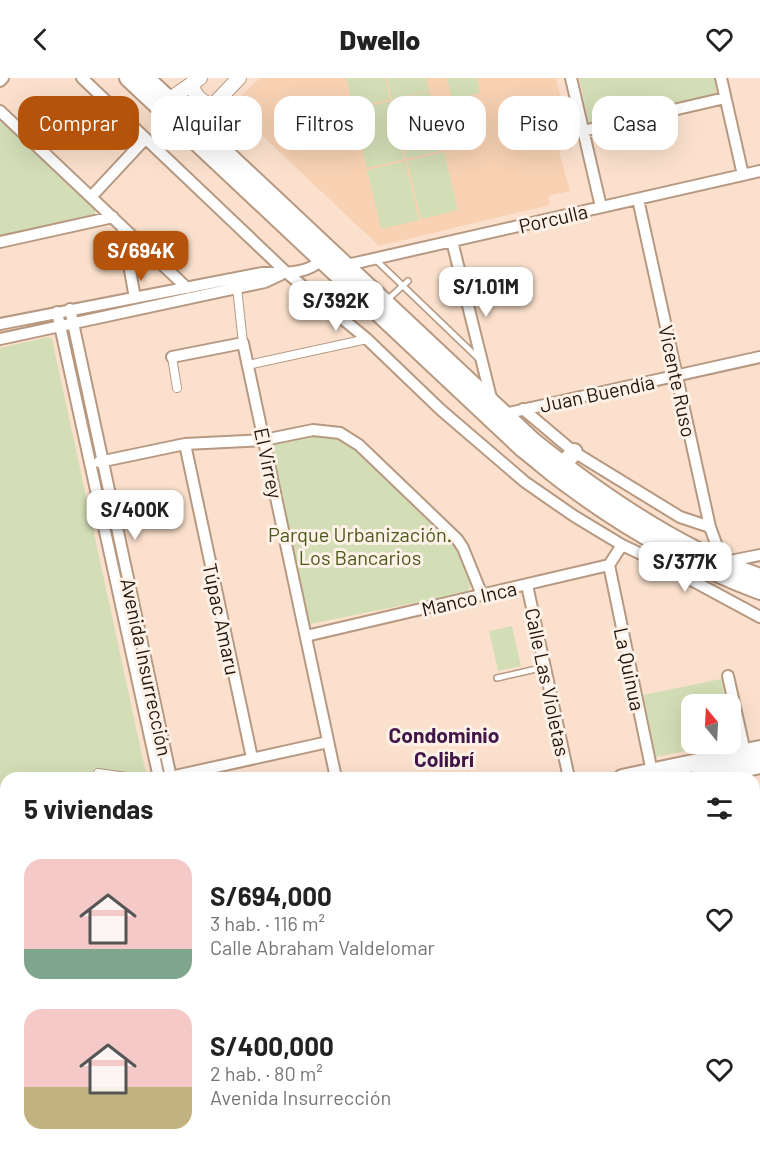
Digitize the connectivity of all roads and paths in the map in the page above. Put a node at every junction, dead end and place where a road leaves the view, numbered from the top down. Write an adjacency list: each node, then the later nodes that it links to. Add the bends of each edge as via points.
1 (3, 78): 9 (street)
2 (82, 78): 18 (street)
3 (128, 78): 10 (main road)
4 (146, 78): 11 (main road)
5 (239, 78): 14 (main road)
6 (571, 78): 17 (street)
7 (721, 78): 15 (street)
8 (194, 80): 12 (main road); 13 (main road, via 193,90)
9 (0, 81)
10 (153, 96)
11 (158, 96)
12 (172, 96)
13 (198, 96)
14 (223, 96)
15 (725, 98): 17 (street); 22 (street)
16 (0, 111): 23 (street)
17 (583, 132): 25 (street)
18 (145, 139): 23 (street); 33 (street)
19 (213, 150): 31 (main road)
20 (215, 150): 32 (main road)
21 (760, 171): 22 (street, Porculla)
22 (743, 175): 24 (street, Porculla)
23 (92, 197): 26 (street)
24 (638, 199): 25 (street, Porculla); 51 (street, Vicente Ruso)
25 (601, 207): 28 (street, Porculla)
26 (113, 217): 27 (street); 29 (street)
27 (122, 226): 35 (street); 37 (street)
28 (452, 241): 30 (street, Porculla); 49 (street)
29 (0, 242)
30 (374, 258): 32 (street, Porculla); 34 (lane)
31 (322, 259): 33 (street, via 310,268); 65 (main road, via 523,449 573,489 632,528)
32 (347, 265): 38 (main road)
33 (287, 273): 35 (street, via 262,273); 36 (street); 45 (street)
34 (406, 283): 38 (lane); 49 (lane)
35 (187, 288): 37 (street)
36 (237, 288): 41 (street); 46 (street, El Virrey)
37 (135, 297): 39 (street)
38 (385, 301): 53 (main road)
39 (70, 309): 40 (street); 41 (street, Avenida Insurrección)
40 (57, 312): 42 (street); 43 (street, Avenida Insurrección)
41 (73, 323): 43 (street); 58 (street, Avenida Insurrección)
42 (0, 324)
43 (61, 326): 44 (street); 59 (street, Avenida Insurrección)
44 (0, 339)
45 (367, 339): 50 (street); 62 (street, via 525,482)
46 (243, 344): 47 (street); 50 (street, El Virrey)
47 (172, 357): 52 (street)
48 (760, 357): 51 (street, Juan Buendía)
49 (482, 362): 53 (street)
50 (248, 365): 55 (street, El Virrey)
51 (677, 376): 54 (street, Juan Buendía); 61 (street, Vicente Ruso)
52 (177, 388)
53 (498, 408): 54 (street, Juan Buendía); 60 (main road)
54 (523, 410): 57 (street)
55 (264, 440): 56 (street); 69 (street, via 313,430 349,438 457,539); 71 (street, El Virrey)
56 (185, 444): 58 (street); 77 (street, Túpac Amaru)
57 (574, 452): 60 (main road); 61 (street, via 680,517)
58 (104, 460): 59 (street); 79 (street, Avenida Insurrección)
59 (92, 464): 80 (street, Avenida Insurrección)
60 (563, 465): 65 (main road)
61 (710, 527): 65 (street, Vicente Ruso)
62 (622, 545): 64 (street); 70 (street)
63 (760, 555): 65 (street)
64 (609, 565): 67 (street, Manco Inca); 84 (street, La Quinua)
65 (720, 568): 66 (main road); 68 (main road)
66 (760, 577)
67 (527, 585): 69 (street, Manco Inca); 72 (street, Calle Las Violetas)
68 (760, 591)
69 (482, 595): 71 (street, Manco Inca)
70 (760, 617)
71 (306, 636): 75 (street, El Virrey)
72 (545, 667): 74 (lane); 83 (street, Calle Las Violetas)
73 (728, 675): 76 (street)
74 (497, 678)
75 (328, 742): 77 (street); 82 (street, El Virrey)
76 (752, 751): 84 (main road)
77 (252, 758): 81 (street)
78 (760, 765): 85 (main road)
79 (165, 772)
80 (165, 772)
81 (192, 772)
82 (335, 772)
83 (568, 772)
84 (652, 772)
85 (726, 772)

